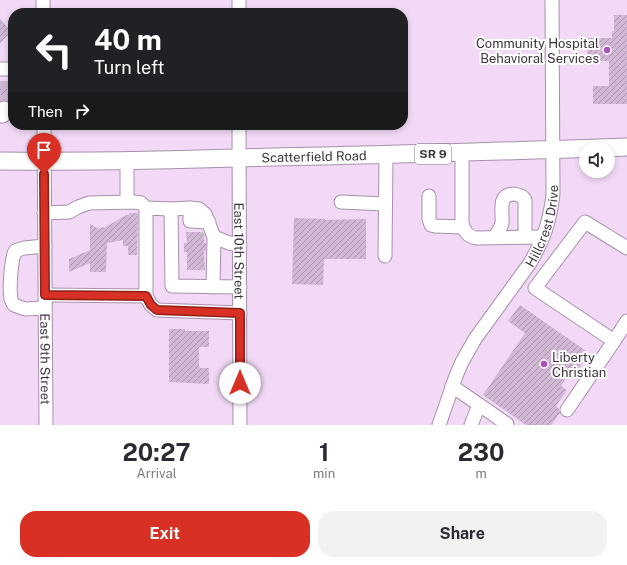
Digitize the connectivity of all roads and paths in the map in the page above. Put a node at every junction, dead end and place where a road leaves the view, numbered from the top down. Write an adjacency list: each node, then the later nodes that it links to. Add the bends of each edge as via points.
1 (552, 0): 5 (street, Hillcrest Drive)
2 (44, 130): 11 (street, East 9th Street)
3 (239, 130): 8 (street, East 10th Street)
4 (627, 147): 5 (main road, Scatterfield Road / SR 9)
5 (553, 150): 6 (main road, Scatterfield Road / SR 9); 22 (street, Hillcrest Drive, via 551,212)
6 (462, 153): 7 (main road, Scatterfield Road / SR 9); 19 (street)
7 (386, 155): 8 (main road, Scatterfield Road / SR 9); 15 (street)
8 (239, 158): 9 (main road, Scatterfield Road / SR 9); 24 (street, East 10th Street)
9 (127, 160): 11 (main road, Scatterfield Road / SR 9); 13 (street)
10 (0, 161): 11 (main road, Scatterfield Road / SR 9)
11 (44, 162): 18 (street, East 9th Street)
12 (429, 196): 19 (street, via 431,225)
13 (127, 202): 16 (street, via 141,203); 18 (street, via 89,203 69,212)
14 (341, 202): 15 (street)
15 (385, 204): 27 (street)
16 (146, 208): 17 (street); 33 (street)
17 (171, 209): 20 (street, via 199,209 205,214); 30 (street, via 172,286)
18 (44, 213): 25 (street, East 9th Street)
19 (463, 227): 23 (street, via 471,237)
20 (214, 237): 24 (street); 30 (street)
21 (525, 237): 22 (street); 23 (street); 23 (street, via 525,200 512,194 503,201 501,224)
22 (543, 237): 28 (street, Hillcrest Drive)
23 (495, 238)
24 (240, 245): 31 (street, East 10th Street)
25 (45, 246): 32 (street, East 9th Street); 34 (street, via 15,251 12,258 11,291 14,306)
26 (627, 248): 29 (street, via 585,222)
27 (385, 256)
28 (534, 257): 29 (street); 38 (street, Hillcrest Drive, via 475,339)
29 (551, 267): 37 (street, via 536,288)
30 (213, 287): 31 (street)
31 (240, 287): 35 (street, East 10th Street)
32 (45, 295): 33 (street); 34 (street, East 9th Street)
33 (146, 296): 35 (street, via 157,310)
34 (45, 308): 41 (street, East 9th Street)
35 (240, 313): 42 (street, East 10th Street)
36 (627, 321): 37 (street)
37 (614, 341): 40 (street)
38 (452, 386): 39 (street); 43 (street, Hillcrest Drive)
39 (480, 405): 44 (street); 45 (street)
40 (567, 410)
41 (46, 425)
42 (240, 425)
43 (439, 425)
44 (471, 425)
45 (507, 425)

